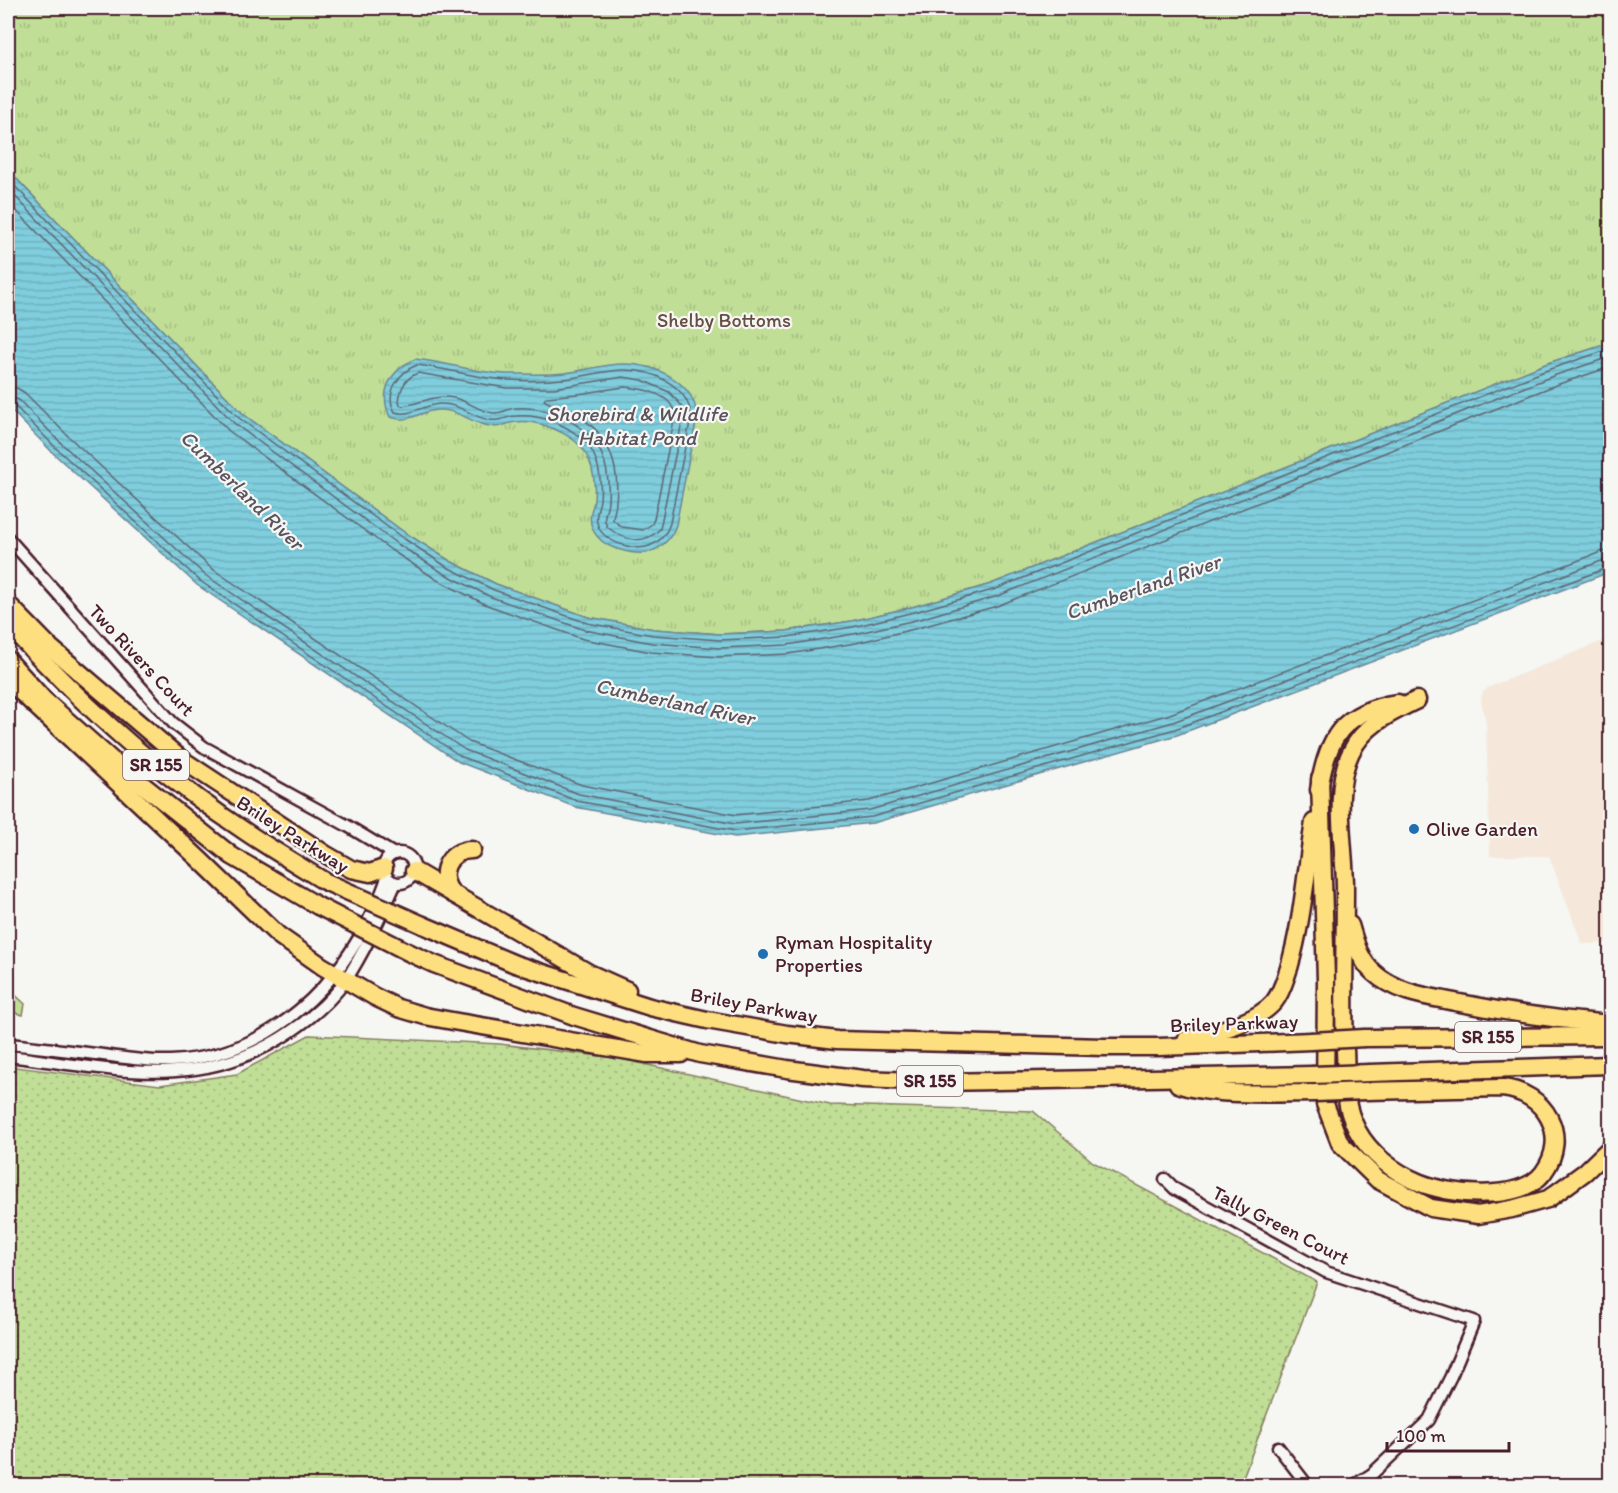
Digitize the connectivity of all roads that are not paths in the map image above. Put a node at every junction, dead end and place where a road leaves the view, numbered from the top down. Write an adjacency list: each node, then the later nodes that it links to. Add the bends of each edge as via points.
1 (8, 538): 9 (street, Two Rivers Court, via 173,723 204,747)
2 (8, 604): 13 (highway, via 51,648 181,759 351,869)
3 (8, 624): 18 (highway, Briley Parkway / SR 155, bridge, via 91,710 157,766 245,832 324,881 515,964 639,1003)
4 (8, 660): 22 (highway, SR 155, bridge, via 44,700 114,762 232,856 318,906 434,964 574,1016)
5 (8, 680): 16 (highway, via 278,935)
6 (1333, 743): 7 (highway); 7 (highway, via 1338,731 1368,709 1417,700 1370,726); 8 (highway)
7 (1351, 752): 14 (highway, via 1342,790)
8 (1320, 779): 21 (highway, via 1300,920 1282,989 1274,1002 1236,1025); 26 (highway, via 1325,1104 1340,1143 1378,1180 1431,1208 1478,1215 1548,1199)
9 (367, 839): 11 (street, Two Rivers Court); 13 (street)
10 (472, 850): 15 (highway, via 455,854 446,866 446,881)
11 (394, 854): 12 (street, via 409,857); 13 (street)
12 (414, 871): 13 (street, via 409,879); 15 (highway)
13 (388, 872): 16 (street, via 384,889)
14 (1345, 884): 17 (highway, via 1355,943 1366,964 1391,985 1503,1011); 25 (highway, bridge, via 1345,1028 1347,1101 1358,1131 1396,1171 1420,1183 1455,1192 1509,1192 1542,1174 1554,1146 1553,1129 1538,1101 1516,1089 1502,1088 1366,1091 1315,1093 1261,1093 1191,1089)
15 (453, 894): 18 (highway, via 589,973 652,1001)
16 (341, 976): 20 (street, via 270,1031 231,1049 197,1058 146,1060); 22 (highway, via 398,1008 425,1016 647,1054); 23 (street, via 321,1010 276,1042 199,1070 145,1072)
17 (1611, 1024)
18 (751, 1028): 21 (highway, Briley Parkway / SR 155, via 837,1040)
19 (1611, 1036): 21 (highway, Briley Parkway / SR 155, bridge, via 1365,1038)
20 (8, 1044)
21 (1159, 1047)
22 (700, 1054): 25 (highway, SR 155, via 863,1079)
23 (8, 1056)
24 (1611, 1065): 25 (highway, SR 155, bridge)
25 (1162, 1079)
26 (1611, 1148)
27 (1165, 1179): 29 (street, Tally Green Court, via 1175,1189 1326,1272 1474,1321 1429,1420)
28 (1278, 1447): 30 (street)
29 (1357, 1484)
30 (1308, 1485)

